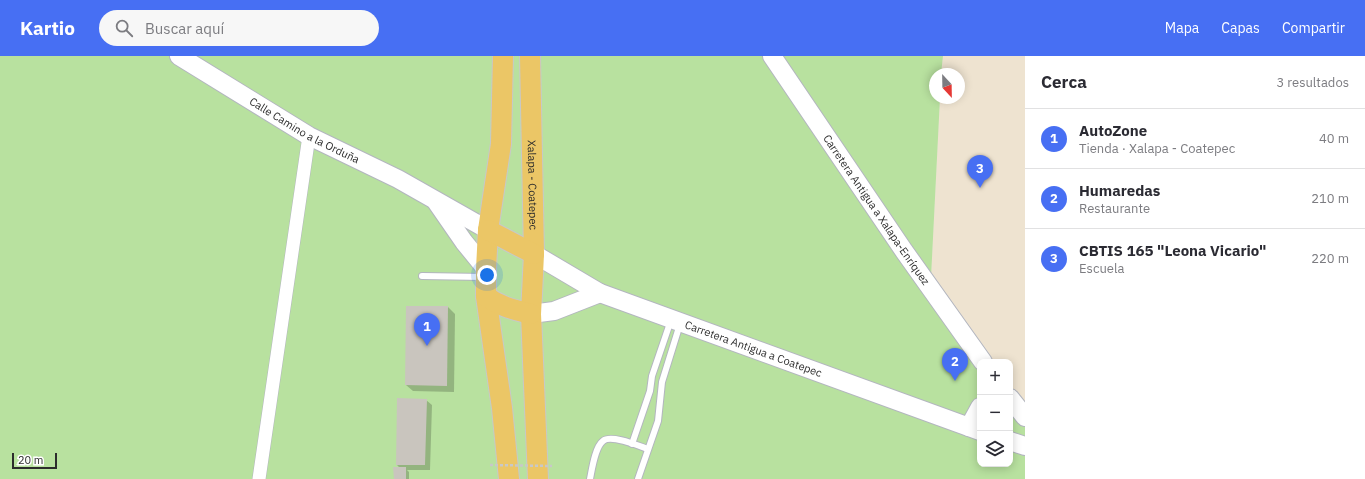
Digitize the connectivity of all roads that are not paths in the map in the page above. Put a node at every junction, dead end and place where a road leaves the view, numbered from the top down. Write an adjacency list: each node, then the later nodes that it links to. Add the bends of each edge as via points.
1 (179, 56): 5 (street, Calle Camino a la Orduña)
2 (503, 56): 7 (main road, via 501,144)
3 (530, 56): 8 (main road, Xalapa - Coatepec)
4 (772, 56): 14 (street, Carretera Antigua a Xalapa-Enríquez)
5 (309, 136): 6 (street, Calle Camino a la Orduña); 23 (street)
6 (434, 199): 7 (street, Calle Camino a la Orduña); 10 (street, via 464,242)
7 (488, 230): 8 (main road); 10 (main road)
8 (534, 254): 11 (street, Carretera Antigua a Coatepec); 12 (main road, Xalapa - Coatepec)
9 (422, 276): 10 (lane)
10 (486, 280): 12 (main road, via 498,304); 24 (main road)
11 (600, 293): 12 (street, via 554,311); 13 (street, Carretera Antigua a Coatepec)
12 (531, 314): 22 (main road, Xalapa - Coatepec)
13 (676, 320): 17 (street, Carretera Antigua a Coatepec); 19 (lane, via 652,376 650,391); 21 (lane, via 662,382 658,421)
14 (981, 359)
15 (1013, 402): 16 (street)
16 (1025, 417)
17 (975, 429)
18 (1013, 442): 20 (street)
19 (632, 444): 21 (lane); 25 (lane, via 609,438 603,440 597,450)
20 (1025, 446)
21 (648, 449): 26 (lane)
22 (545, 472)
23 (259, 479)
24 (509, 479)
25 (590, 479)
26 (638, 479)

